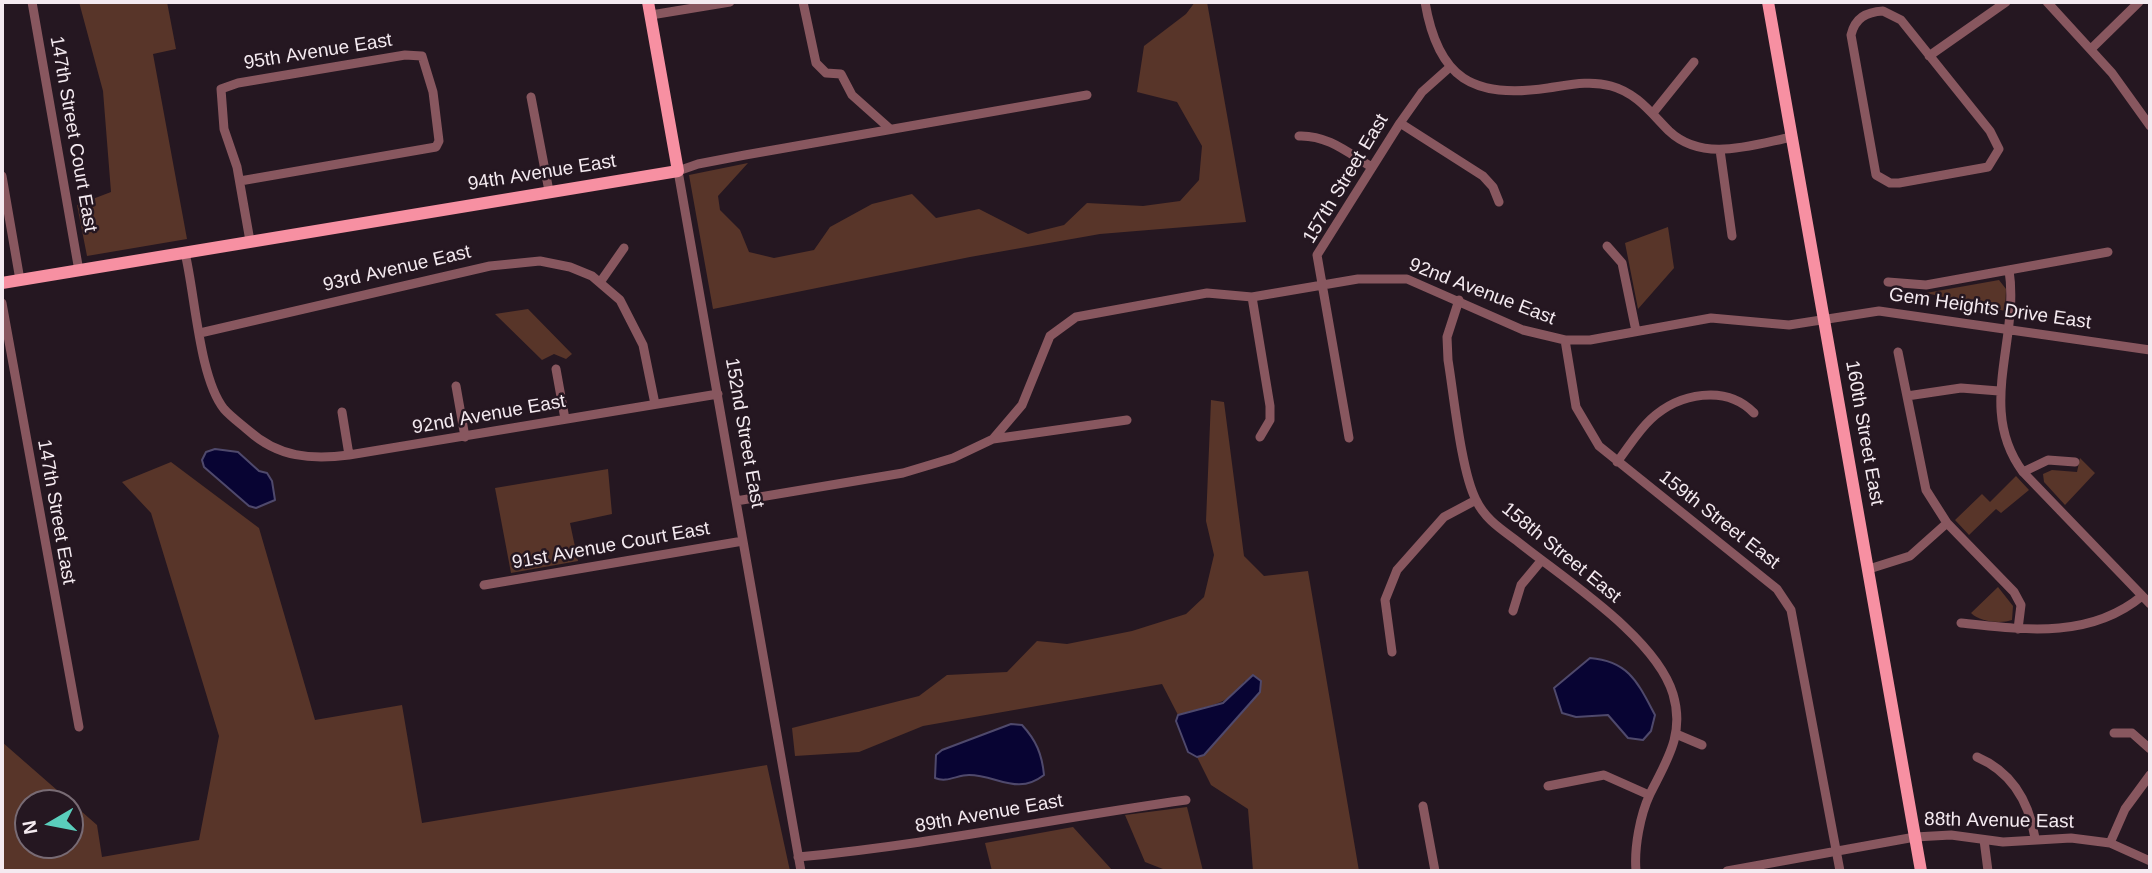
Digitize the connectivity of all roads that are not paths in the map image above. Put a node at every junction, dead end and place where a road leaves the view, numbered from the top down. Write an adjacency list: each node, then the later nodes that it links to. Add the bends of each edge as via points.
1 (32, 2): 37 (street, 147th Street Court East)
2 (648, 2): 10 (main road, 152nd Street East)
3 (730, 2): 10 (street)
4 (803, 2): 20 (street, via 816,63 826,73 841,74 852,94)
5 (1425, 2): 14 (street, via 1430,29)
6 (1768, 2): 22 (main road, 160th Street East)
7 (2006, 2): 12 (street)
8 (2047, 2): 11 (street)
9 (2139, 2): 11 (street)
10 (651, 15): 25 (main road, 152nd Street East)
11 (2091, 49): 19 (street)
12 (1929, 56): 12 (street, via 1997,142 1994,163 1980,170 1899,183 1879,179 1871,160 1853,25 1875,11 1888,12 1901,20)
13 (1694, 62): 17 (street)
14 (1450, 67): 17 (street, via 1490,91 1597,83 1611,86 1634,96); 18 (street, 157th Street East, via 1422,92)
15 (1087, 95): 20 (street, 94th Avenue East)
16 (531, 97): 28 (street)
17 (1653, 113): 23 (street, via 1679,139)
18 (1400, 123): 24 (street, 157th Street East); 29 (street, via 1483,176)
19 (2150, 126)
20 (889, 128): 25 (street, 94th Avenue East, via 698,164)
21 (1299, 136): 24 (street, via 1331,142)
22 (1792, 137): 23 (street); 46 (main road, 160th Street East)
23 (1720, 150): 30 (street)
24 (1370, 166): 42 (street, 157th Street East, via 1319,249)
25 (678, 172): 28 (main road, 94th Avenue East); 56 (street, 152nd Street East)
26 (2, 176): 38 (street)
27 (240, 181): 27 (street, 95th Avenue East, via 224,129 221,89 380,59 422,56 433,92 436,147); 31 (street)
28 (549, 191): 31 (main road, 94th Avenue East)
29 (1499, 202)
30 (1732, 236)
31 (250, 241): 35 (main road, 94th Avenue East)
32 (1607, 246): 48 (street, via 1622,263)
33 (624, 248): 39 (street)
34 (2108, 252): 36 (street)
35 (185, 253): 37 (main road, 94th Avenue East); 49 (street)
36 (2009, 270): 40 (street, via 1926,285); 47 (street, via 2013,300)
37 (79, 271): 38 (main road, 94th Avenue East)
38 (20, 280): 41 (main road, 94th Avenue East)
39 (601, 281): 49 (street, 93rd Avenue East, via 570,267 540,261 490,266); 58 (street, via 620,300 639,334)
40 (1888, 282)
41 (2, 283)
42 (1321, 285): 43 (street, 92nd Avenue East); 44 (street, 92nd Avenue East, via 1393,278); 65 (street, 157th Street East)
43 (1252, 297): 64 (street, via 1270,406 1270,420); 66 (street, 92nd Avenue East, via 1207,293 1076,317 1050,336 1022,405)
44 (1459, 300): 50 (street, 92nd Avenue East, via 1531,333); 71 (street, 158th Street East, via 1447,352)
45 (2, 303): 84 (street, 147th Street East)
46 (1824, 320): 47 (street, Gem Heights Drive East, via 1879,311); 48 (street, 92nd Avenue East, via 1789,325 1711,318); 76 (main road, 160th Street East)
47 (2009, 329): 51 (street, Gem Heights Drive East); 55 (street)
48 (1636, 331): 50 (street, 92nd Avenue East)
49 (200, 333): 67 (street, 92nd Avenue East, via 208,376 223,409 265,446 317,459)
50 (1565, 340): 68 (street, 159th Street East, via 1576,407 1590,434)
51 (2150, 350)
52 (1898, 352): 57 (street)
53 (556, 369): 61 (street)
54 (456, 386): 63 (street)
55 (1999, 391): 57 (street, via 1961,388); 70 (street, via 2004,436)
56 (718, 394): 58 (street, 92nd Avenue East); 72 (street, 152nd Street East)
57 (1907, 396): 73 (street, via 1922,479)
58 (655, 404): 61 (street, 92nd Avenue East)
59 (342, 412): 67 (street)
60 (1754, 413): 68 (street, via 1744,402 1730,397 1686,399 1650,421)
61 (565, 419): 63 (street, 92nd Avenue East)
62 (1127, 420): 66 (street)
63 (465, 437): 67 (street, 92nd Avenue East)
64 (1260, 437)
65 (1349, 438)
66 (993, 439): 72 (street, via 953,458 903,473)
67 (349, 455)
68 (1617, 462): 99 (street, 159th Street East, via 1777,589 1791,610)
69 (2075, 462): 70 (street, via 2044,461)
70 (2023, 472): 78 (street)
71 (1476, 500): 75 (street, 158th Street East, via 1493,523); 83 (street, via 1444,517 1397,570 1385,600)
72 (736, 501): 74 (street, 152nd Street East)
73 (1947, 523): 76 (street, via 1910,556); 82 (street, via 2014,592 2021,605)
74 (743, 541): 77 (street, 91st Avenue Court East); 100 (street, 152nd Street East)
75 (1541, 561): 80 (street, via 1521,585); 86 (street, 158th Street East, via 1647,647 1673,694)
76 (1869, 569): 95 (main road, 160th Street East)
77 (484, 585)
78 (2142, 596): 79 (street); 82 (street, via 2118,614 2096,622 2041,631)
79 (2150, 604)
80 (1513, 611)
81 (1961, 623): 82 (street)
82 (2018, 629)
83 (1392, 652)
84 (79, 727)
85 (2114, 733): 88 (street, via 2132,733)
86 (1676, 734): 87 (street); 92 (street, 158th Street East, via 1673,753)
87 (1702, 745)
88 (2150, 749)
89 (1977, 757): 96 (street, via 2010,780 2023,799)
90 (2150, 775): 98 (street, via 2125,809)
91 (1548, 786): 92 (street, via 1604,775)
92 (1649, 795): 104 (street, 158th Street East)
93 (1186, 800): 100 (street, 89th Avenue East, via 923,844)
94 (1423, 806): 103 (street)
95 (1915, 837): 97 (street, 88th Avenue East, via 1951,835); 99 (street, 88th Avenue East); 107 (main road, 160th Street East)
96 (2035, 838): 97 (street, 88th Avenue East); 98 (street, 88th Avenue East)
97 (1984, 840): 108 (street)
98 (2110, 843): 101 (street)
99 (1837, 852): 105 (street, 88th Avenue East); 106 (street, 159th Street East)
100 (798, 858): 102 (street, 152nd Street East)
101 (2150, 861)
102 (801, 871)
103 (1435, 871)
104 (1636, 871)
105 (1727, 871)
106 (1840, 871)
107 (1921, 871)
108 (1988, 871)

